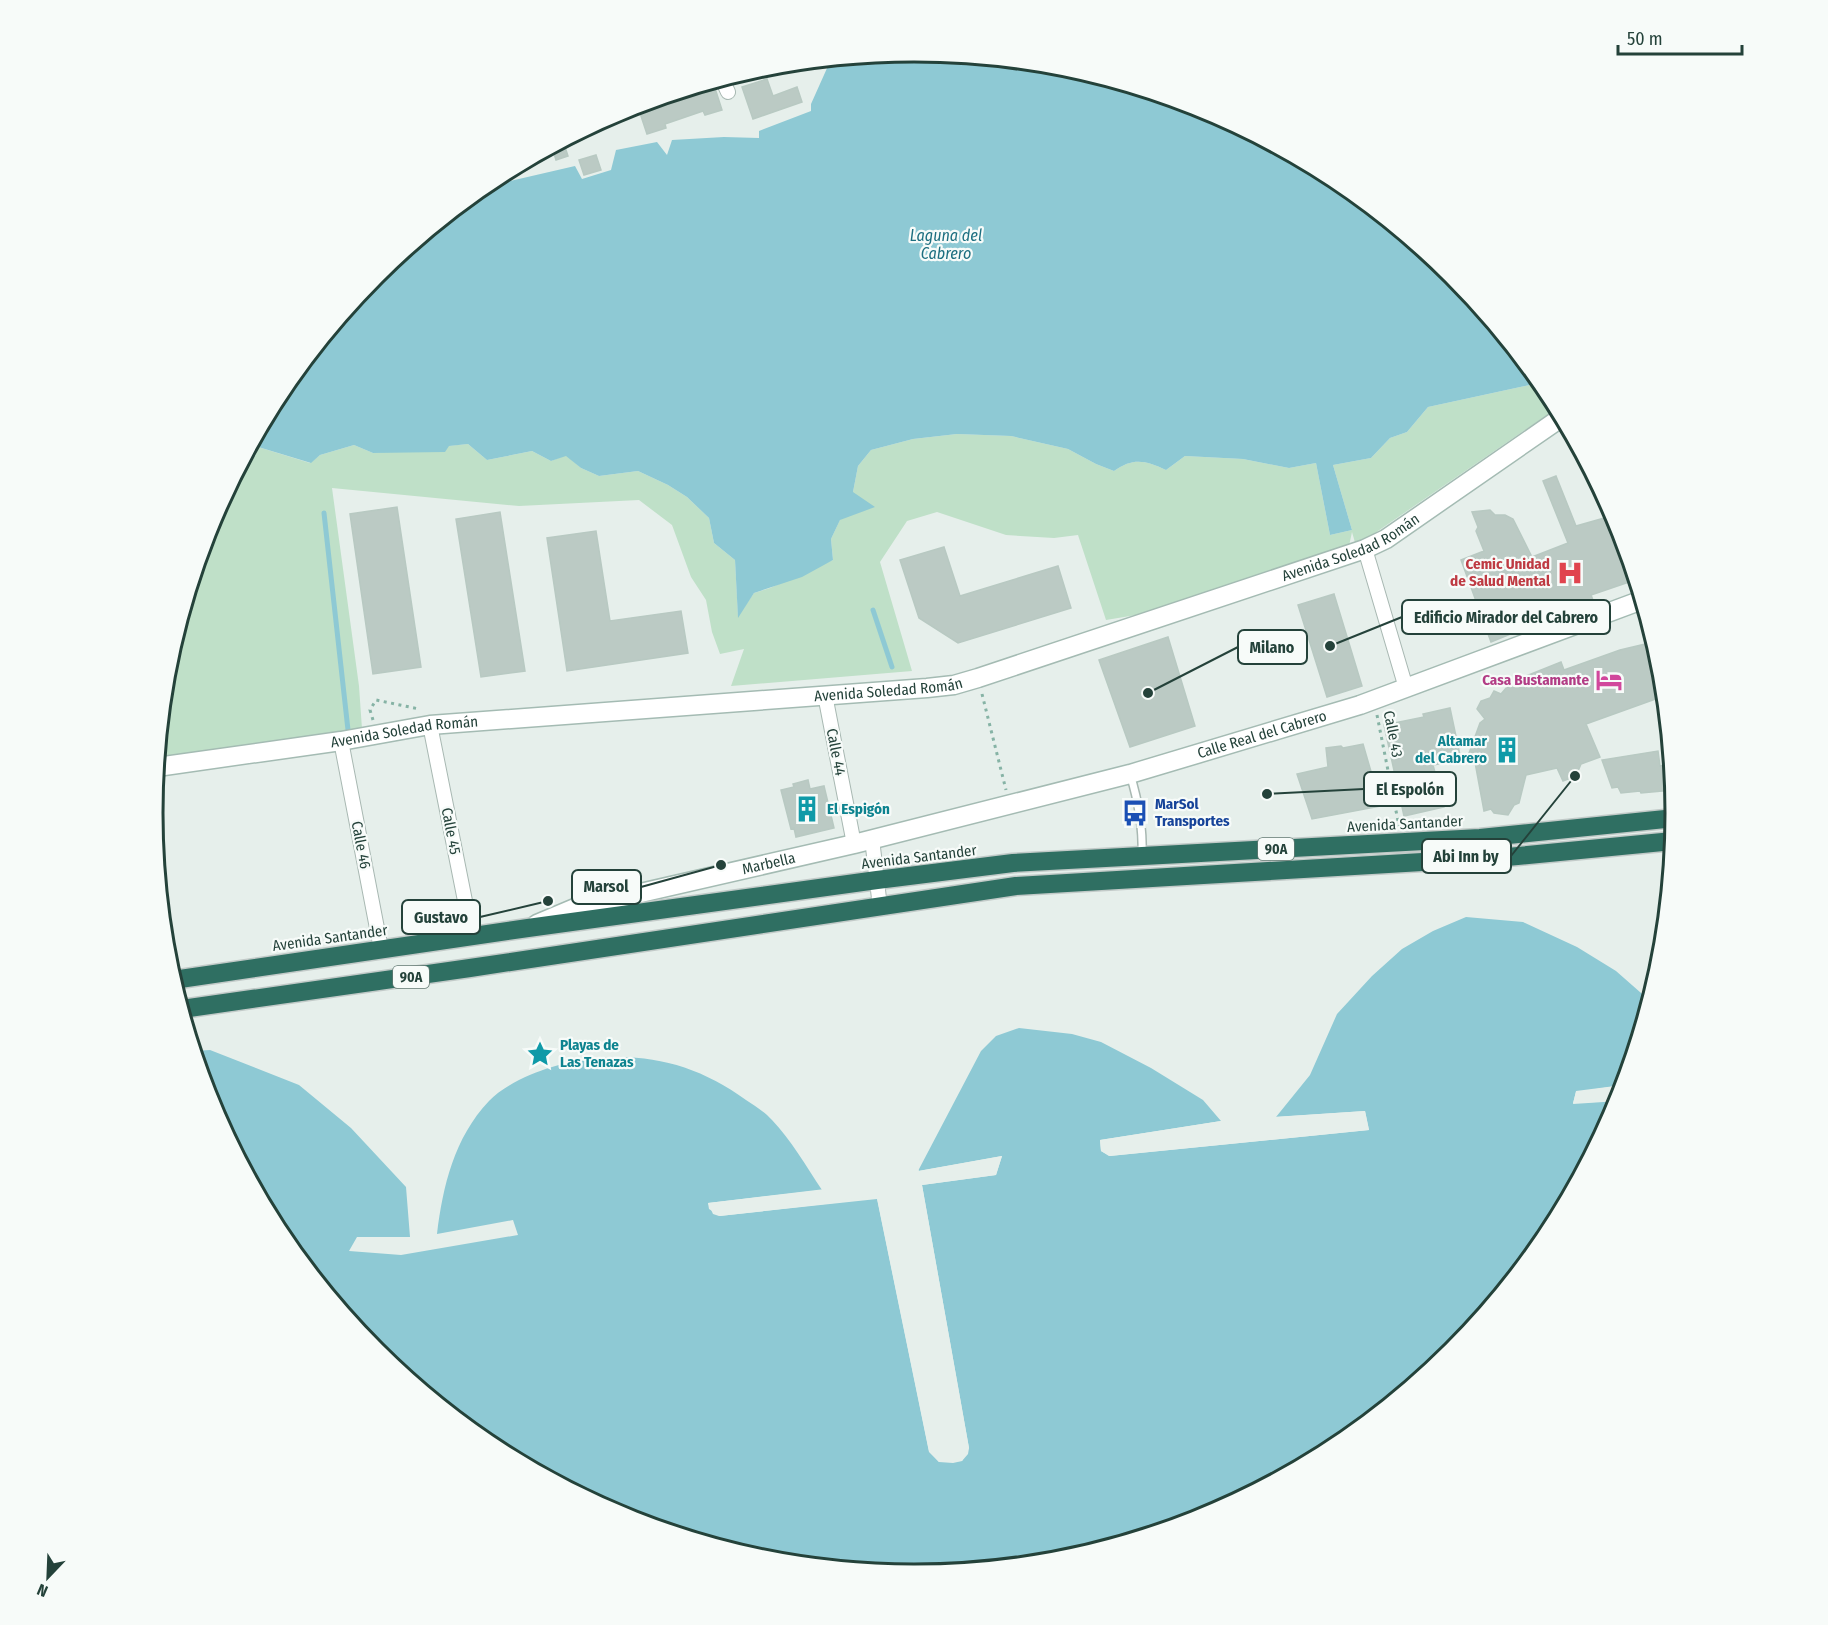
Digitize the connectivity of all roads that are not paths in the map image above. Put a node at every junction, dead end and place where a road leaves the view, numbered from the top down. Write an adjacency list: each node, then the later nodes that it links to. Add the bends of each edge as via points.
1 (1555, 422): 2 (street, Avenida Soledad Román, via 1386,539)
2 (1365, 549): 4 (street); 5 (street, Avenida Soledad Román, via 954,685)
3 (1634, 603): 4 (street, Calle Real del Cabrero)
4 (1406, 688): 9 (street, Calle Real del Cabrero)
5 (825, 695): 6 (street, Avenida Soledad Román); 11 (street, Calle 44)
6 (424, 719): 7 (street, Avenida Soledad Román); 17 (street, Calle 45)
7 (341, 741): 8 (street, Avenida Soledad Román); 18 (street, Calle 46)
8 (165, 766)
9 (1130, 774): 11 (street, Calle Real del Cabrero); 13 (lane, via 1142,831)
10 (1665, 819): 13 (highway, Avenida Santander / 90A, via 1480,838)
11 (863, 842): 14 (street, Calle 44); 16 (street, Marbella, via 575,908)
12 (1664, 842): 15 (highway, 90A, via 1507,857 1016,886)
13 (1142, 856): 14 (highway, Avenida Santander / 90A, via 1013,864)
14 (878, 880): 15 (street, Calle 44); 16 (highway, Avenida Santander / 90A)
15 (880, 907): 20 (highway, 90A)
16 (528, 928): 17 (highway, Avenida Santander / 90A)
17 (472, 936): 18 (highway, Avenida Santander / 90A)
18 (381, 949): 19 (highway, Avenida Santander / 90A)
19 (182, 979)
20 (189, 1008)

